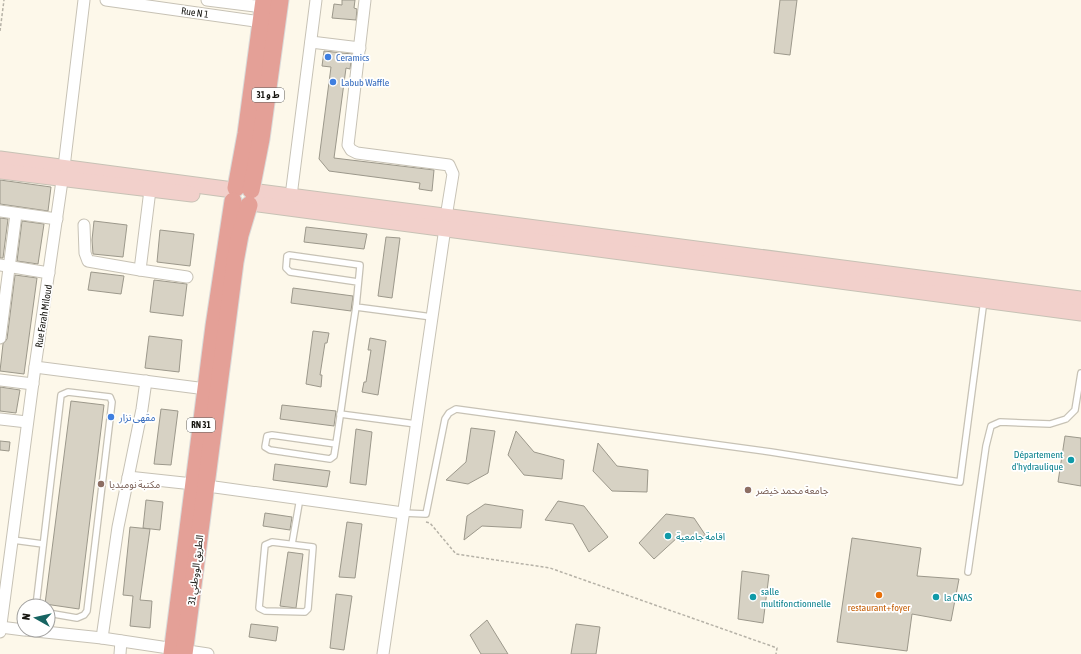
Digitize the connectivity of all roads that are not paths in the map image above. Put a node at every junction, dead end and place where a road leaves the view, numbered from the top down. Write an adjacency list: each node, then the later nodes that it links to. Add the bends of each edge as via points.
1 (84, 0): 12 (street, Rue Farah Miloud)
2 (106, 0): 7 (street, Rue N 1)
3 (207, 0): 7 (street)
4 (280, 0): 14 (main road, ط و 31, via 264,123)
5 (316, 0): 8 (street)
6 (365, 0): 9 (street)
7 (262, 10): 14 (main road, RN 31, via 246,134)
8 (311, 42): 9 (street); 15 (street)
9 (360, 48): 19 (street, via 348,142 350,149 357,153 449,165 452,174)
10 (0, 159): 12 (main road)
11 (0, 171): 12 (main road)
12 (63, 173): 13 (main road); 14 (main road); 18 (street, Rue Farah Miloud)
13 (150, 190): 14 (main road); 22 (street)
14 (242, 196): 15 (main road); 19 (main road); 37 (main road, RN 31); 44 (main road, via 240,235)
15 (291, 196): 19 (main road)
16 (0, 212): 17 (street)
17 (16, 214): 18 (street); 21 (street)
18 (57, 219): 23 (street, Rue Farah Miloud)
19 (446, 222): 26 (main road); 27 (main road, via 643,256); 30 (street)
20 (84, 225): 22 (street, via 85,253 88,260)
21 (5, 265): 23 (street); 31 (street)
22 (140, 270): 24 (street)
23 (49, 272): 32 (street, Rue Farah Miloud)
24 (187, 277)
25 (358, 282): 25 (lane, via 360,265 287,256 286,268 290,272); 28 (lane)
26 (1081, 299)
27 (984, 300): 29 (main road); 46 (lane, via 960,482 771,452 456,409 448,413 445,419 426,514)
28 (356, 307): 30 (lane); 38 (lane)
29 (1081, 313)
30 (432, 317): 41 (street)
31 (0, 338)
32 (35, 367): 35 (street); 36 (street, Rue Farah Miloud)
33 (1081, 373): 50 (lane, via 1075,410 1066,419 1050,424 1000,422 991,426)
34 (0, 380): 36 (street)
35 (146, 381): 37 (street); 43 (street)
36 (32, 384): 40 (street, Rue Farah Miloud)
37 (206, 390): 44 (main road, RN 31)
38 (340, 414): 41 (lane); 42 (lane)
39 (0, 419): 40 (street)
40 (27, 422): 47 (street, Rue Farah Miloud)
41 (416, 424): 46 (street)
42 (336, 444): 42 (lane, via 334,456 330,459 270,450 265,447 266,436 272,435)
43 (128, 477): 44 (street); 56 (street, via 118,526)
44 (199, 485): 45 (street); 58 (main road, RN 31)
45 (300, 498): 46 (street); 49 (lane)
46 (403, 513): 61 (street)
47 (13, 540): 48 (lane); 53 (street, Rue Farah Miloud)
48 (43, 544): 51 (lane); 52 (lane, via 60,395 68,392 110,397 112,402 87,611 84,616 77,618)
49 (292, 544): 49 (lane, via 272,542 266,545 259,604 261,610 302,612 308,609 314,550 310,546)
50 (968, 572)
51 (37, 598)
52 (56, 614)
53 (0, 628): 54 (street)
54 (16, 629)
55 (56, 633): 56 (street)
56 (102, 638): 57 (street)
57 (122, 641): 58 (street); 59 (street)
58 (178, 652): 60 (street)
59 (120, 654)
60 (208, 654)
61 (383, 654)

